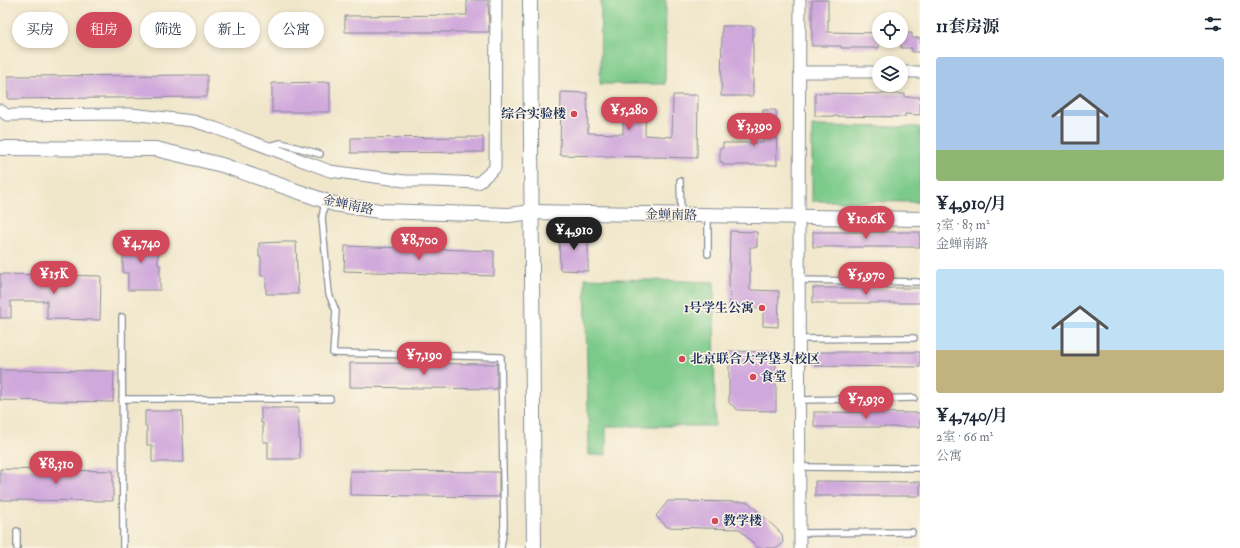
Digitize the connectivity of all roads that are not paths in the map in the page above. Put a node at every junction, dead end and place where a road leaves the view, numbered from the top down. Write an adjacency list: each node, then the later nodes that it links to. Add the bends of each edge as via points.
1 (496, 0): 9 (street, via 495,168 478,183 405,181 330,171)
2 (530, 0): 14 (street)
3 (800, 0): 4 (street)
4 (800, 72): 5 (street); 17 (street)
5 (872, 72)
6 (908, 72): 7 (street)
7 (920, 72)
8 (0, 110): 9 (street, via 7,115 131,114 193,121)
9 (266, 147): 11 (lane, via 281,143)
10 (0, 148): 13 (street, 金蝉南路, via 156,149 222,165)
11 (320, 154)
12 (680, 181): 15 (lane)
13 (325, 201): 14 (street, 金蝉南路, via 379,211 509,214); 36 (lane, via 322,218 329,294 336,311 333,353 501,357 504,526)
14 (532, 212): 15 (street, 金蝉南路); 37 (street)
15 (681, 215): 16 (street, 金蝉南路)
16 (708, 216): 17 (street, 金蝉南路); 19 (lane)
17 (799, 217): 18 (street, 金蝉南路); 20 (street)
18 (920, 219)
19 (708, 254)
20 (799, 280): 21 (lane); 24 (street)
21 (918, 282)
22 (122, 317): 26 (lane)
23 (914, 338): 24 (lane)
24 (799, 339): 28 (street)
25 (914, 398): 28 (lane)
26 (122, 399): 27 (lane); 35 (lane)
27 (330, 399)
28 (799, 400): 29 (street)
29 (800, 467): 30 (lane); 33 (street)
30 (918, 468)
31 (17, 530): 34 (lane)
32 (912, 532): 33 (lane)
33 (800, 533): 38 (street)
34 (17, 548)
35 (122, 548)
36 (501, 548)
37 (534, 548)
38 (800, 548)

